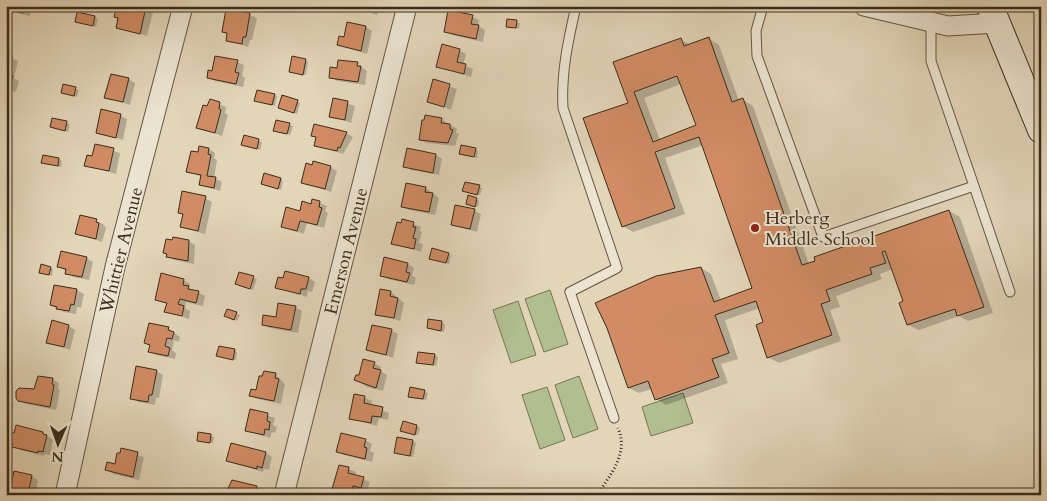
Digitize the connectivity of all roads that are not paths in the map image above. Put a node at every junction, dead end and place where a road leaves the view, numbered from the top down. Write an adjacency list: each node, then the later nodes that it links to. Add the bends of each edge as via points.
1 (183, 6): 12 (street, Whittier Avenue, via 115,267)
2 (407, 6): 13 (street, Emerson Avenue)
3 (576, 6): 11 (lane, via 566,49 563,108 617,268 570,292)
4 (763, 6): 9 (lane, via 756,31 757,56 823,237)
5 (864, 6): 7 (street)
6 (994, 15): 7 (street, via 966,26); 8 (street)
7 (931, 22): 9 (lane, via 931,61)
8 (1041, 130)
9 (974, 186): 10 (lane)
10 (1010, 292)
11 (614, 418)
12 (65, 495)
13 (284, 495)

